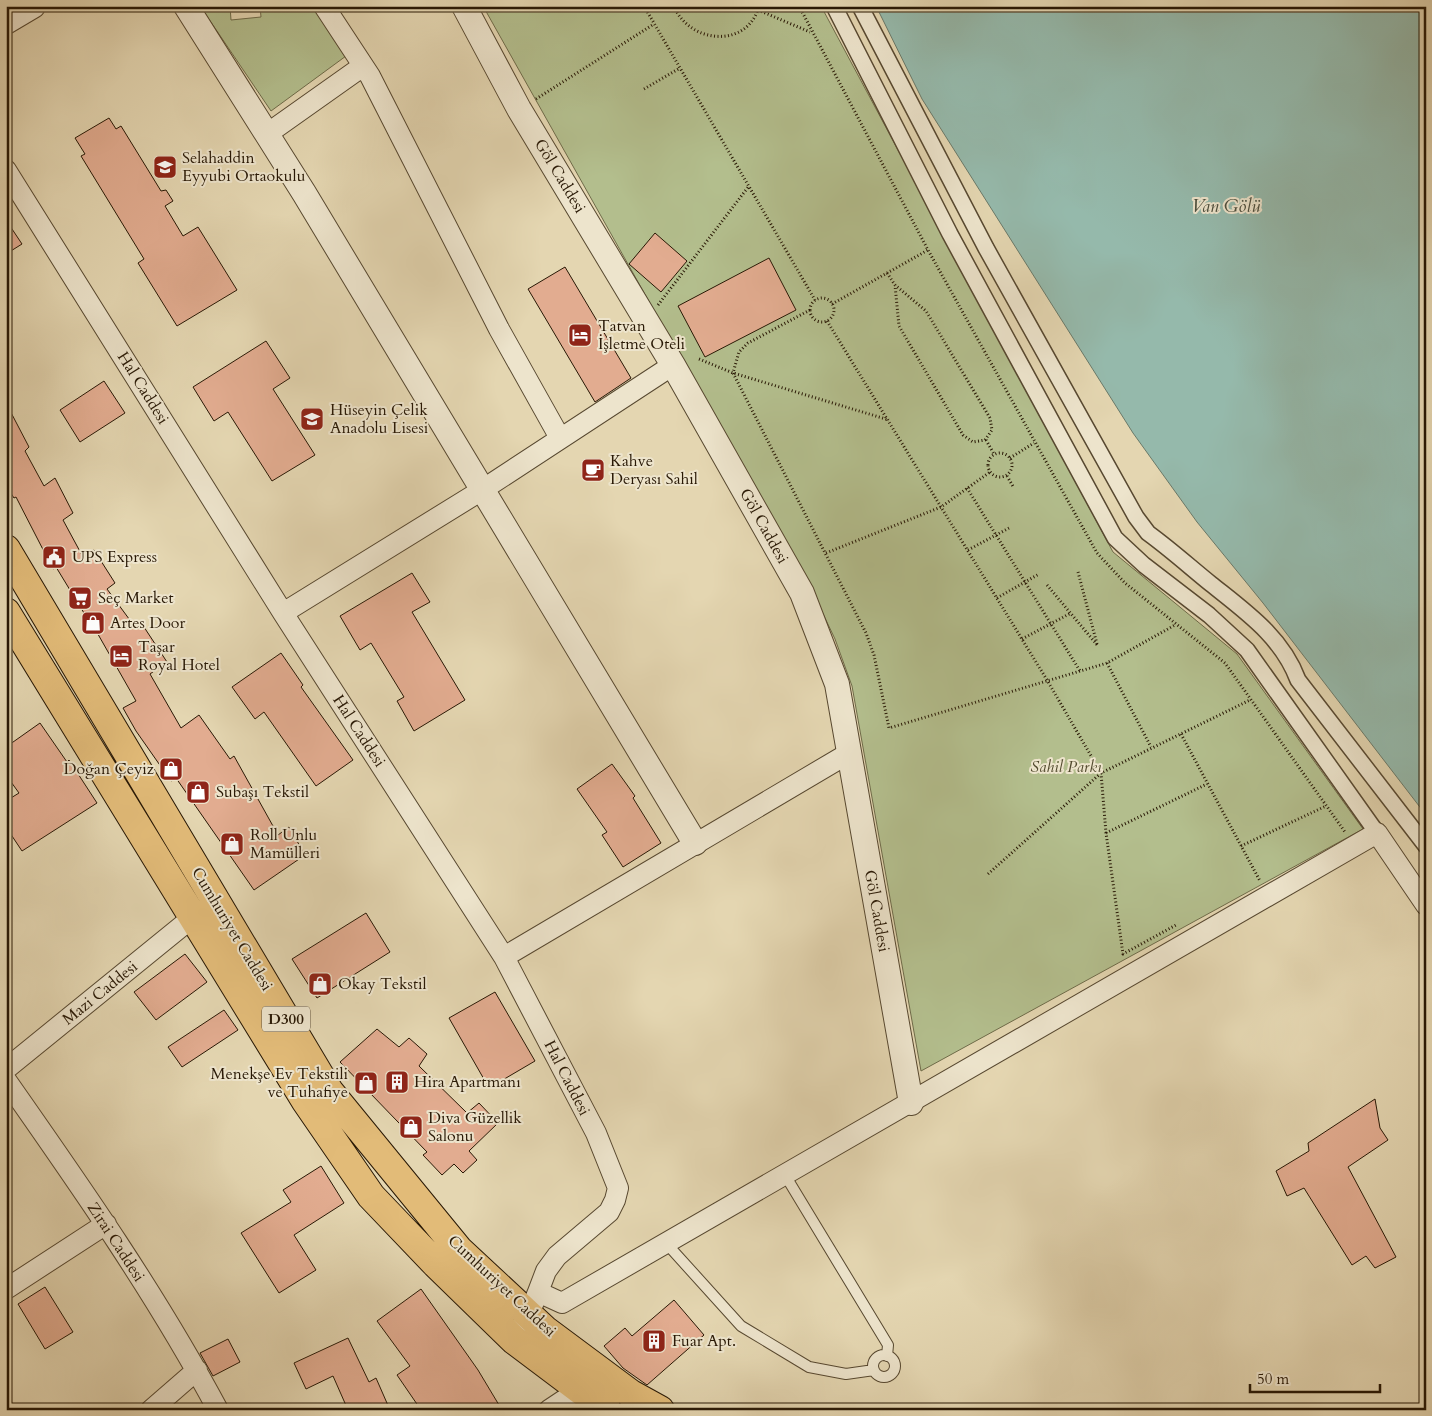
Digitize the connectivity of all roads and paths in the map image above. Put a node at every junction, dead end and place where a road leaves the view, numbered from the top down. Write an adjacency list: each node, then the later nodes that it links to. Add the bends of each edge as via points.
1 (33, 6): 10 (street)
2 (186, 6): 17 (street)
3 (324, 6): 13 (street)
4 (464, 6): 16 (street, Göl Caddesi)
5 (644, 6): 11 (path)
6 (674, 6): 9 (path, via 682,21 708,37 738,32 750,23)
7 (834, 6): 69 (street, via 950,234 1115,538 1247,650)
8 (860, 6): 72 (street, via 986,248 1136,517 1148,533 1252,616 1283,649 1298,680)
9 (758, 8): 12 (path)
10 (6, 22)
11 (654, 24): 14 (path); 16 (path)
12 (812, 33)
13 (362, 66): 17 (street); 32 (street)
14 (680, 68): 15 (path); 19 (path)
15 (644, 90)
16 (519, 109): 26 (street, Göl Caddesi)
17 (266, 134): 41 (street)
18 (6, 170): 54 (street, Hal Caddesi)
19 (749, 186): 23 (path); 26 (path)
20 (928, 250): 21 (path)
21 (887, 273): 22 (path); 24 (path)
22 (895, 285): 33 (path, via 926,311 990,418 992,430); 33 (path, via 899,326 904,335 963,435 972,442)
23 (815, 300): 24 (path, via 823,298); 25 (path)
24 (832, 304): 27 (path, via 834,311)
25 (810, 310): 27 (path, via 816,320); 30 (path, via 748,343 739,352)
26 (646, 320): 29 (street, Göl Caddesi)
27 (828, 320): 31 (path)
28 (699, 359): 30 (path)
29 (673, 365): 32 (street); 64 (street, Göl Caddesi, via 802,594 837,684)
30 (733, 373): 31 (path); 47 (path)
31 (890, 420): 42 (path)
32 (560, 438): 41 (street)
33 (986, 440): 35 (path)
34 (1034, 443): 36 (path)
35 (994, 454): 36 (path, via 1002,453); 37 (path, via 988,464)
36 (1010, 458): 38 (path, via 1012,468)
37 (990, 472): 38 (path, via 996,477); 39 (path)
38 (1007, 476): 40 (path)
39 (967, 488): 42 (path); 44 (path)
40 (1014, 488)
41 (482, 490): 54 (street); 70 (street)
42 (941, 506): 46 (path); 47 (path)
43 (1011, 527): 44 (path)
44 (996, 535): 46 (path); 50 (path)
45 (6, 549): 89 (highway, Cumhuriyet Caddesi / D300, via 328,1091 459,1250)
46 (968, 550): 52 (path)
47 (826, 553): 61 (path, via 874,655 889,728)
48 (1078, 572): 55 (path, via 1098,646)
49 (1039, 574): 50 (path)
50 (1025, 582): 52 (path); 56 (path)
51 (1047, 585): 55 (path)
52 (997, 598): 58 (path)
53 (6, 612): 79 (highway, Cumhuriyet Caddesi / D300)
54 (283, 612): 81 (street, Hal Caddesi)
55 (1071, 613): 56 (path)
56 (1050, 624): 58 (path); 60 (path)
57 (1175, 625): 59 (path)
58 (1022, 638): 61 (path)
59 (1107, 663): 60 (path); 63 (path)
60 (1080, 671): 61 (path)
61 (1047, 680): 65 (path)
62 (1181, 734): 63 (path); 66 (path); 67 (path, via 1250,700)
63 (1151, 747): 65 (path)
64 (849, 753): 70 (street); 84 (street, Göl Caddesi)
65 (1101, 773): 68 (path); 74 (path)
66 (1207, 784): 68 (path); 71 (path)
67 (1326, 806): 71 (path); 73 (path)
68 (1106, 833): 80 (path, via 1123,954)
69 (1377, 834): 73 (street); 78 (street)
70 (695, 843): 81 (street)
71 (1241, 846): 77 (path)
72 (1426, 846)
73 (1355, 847): 77 (street)
74 (988, 874)
75 (1268, 876): 77 (path)
76 (1251, 885): 77 (path)
77 (1264, 889): 84 (street)
78 (1426, 905)
79 (193, 917): 82 (street, Mazi Caddesi); 90 (highway, Cumhuriyet Caddesi / D300, via 305,1100 371,1196)
80 (1183, 922)
81 (504, 957): 89 (street, Hal Caddesi, via 596,1133 618,1188 609,1212 557,1256 546,1271)
82 (6, 1069)
83 (6, 1080): 86 (street, Zirai Caddesi)
84 (911, 1103): 85 (street)
85 (785, 1175): 87 (street); 91 (lane, via 888,1345)
86 (106, 1224): 88 (street); 92 (street, Zirai Caddesi)
87 (666, 1243): 89 (street, via 562,1303); 93 (lane, via 740,1326 809,1367 846,1374)
88 (6, 1289)
89 (533, 1303): 90 (street, Hal Caddesi); 99 (highway, Cumhuriyet Caddesi / D300, via 545,1330 631,1394)
90 (514, 1340): 94 (highway, Cumhuriyet Caddesi / D300)
91 (887, 1356): 93 (lane, via 877,1358); 93 (lane, via 895,1363 892,1375 879,1376)
92 (197, 1370): 95 (street); 96 (street, Zirai Caddesi)
93 (874, 1370)
94 (579, 1390): 97 (street); 98 (highway, Cumhuriyet Caddesi / D300)
95 (151, 1410)
96 (218, 1410)
97 (549, 1410)
98 (607, 1410)
99 (660, 1410)

